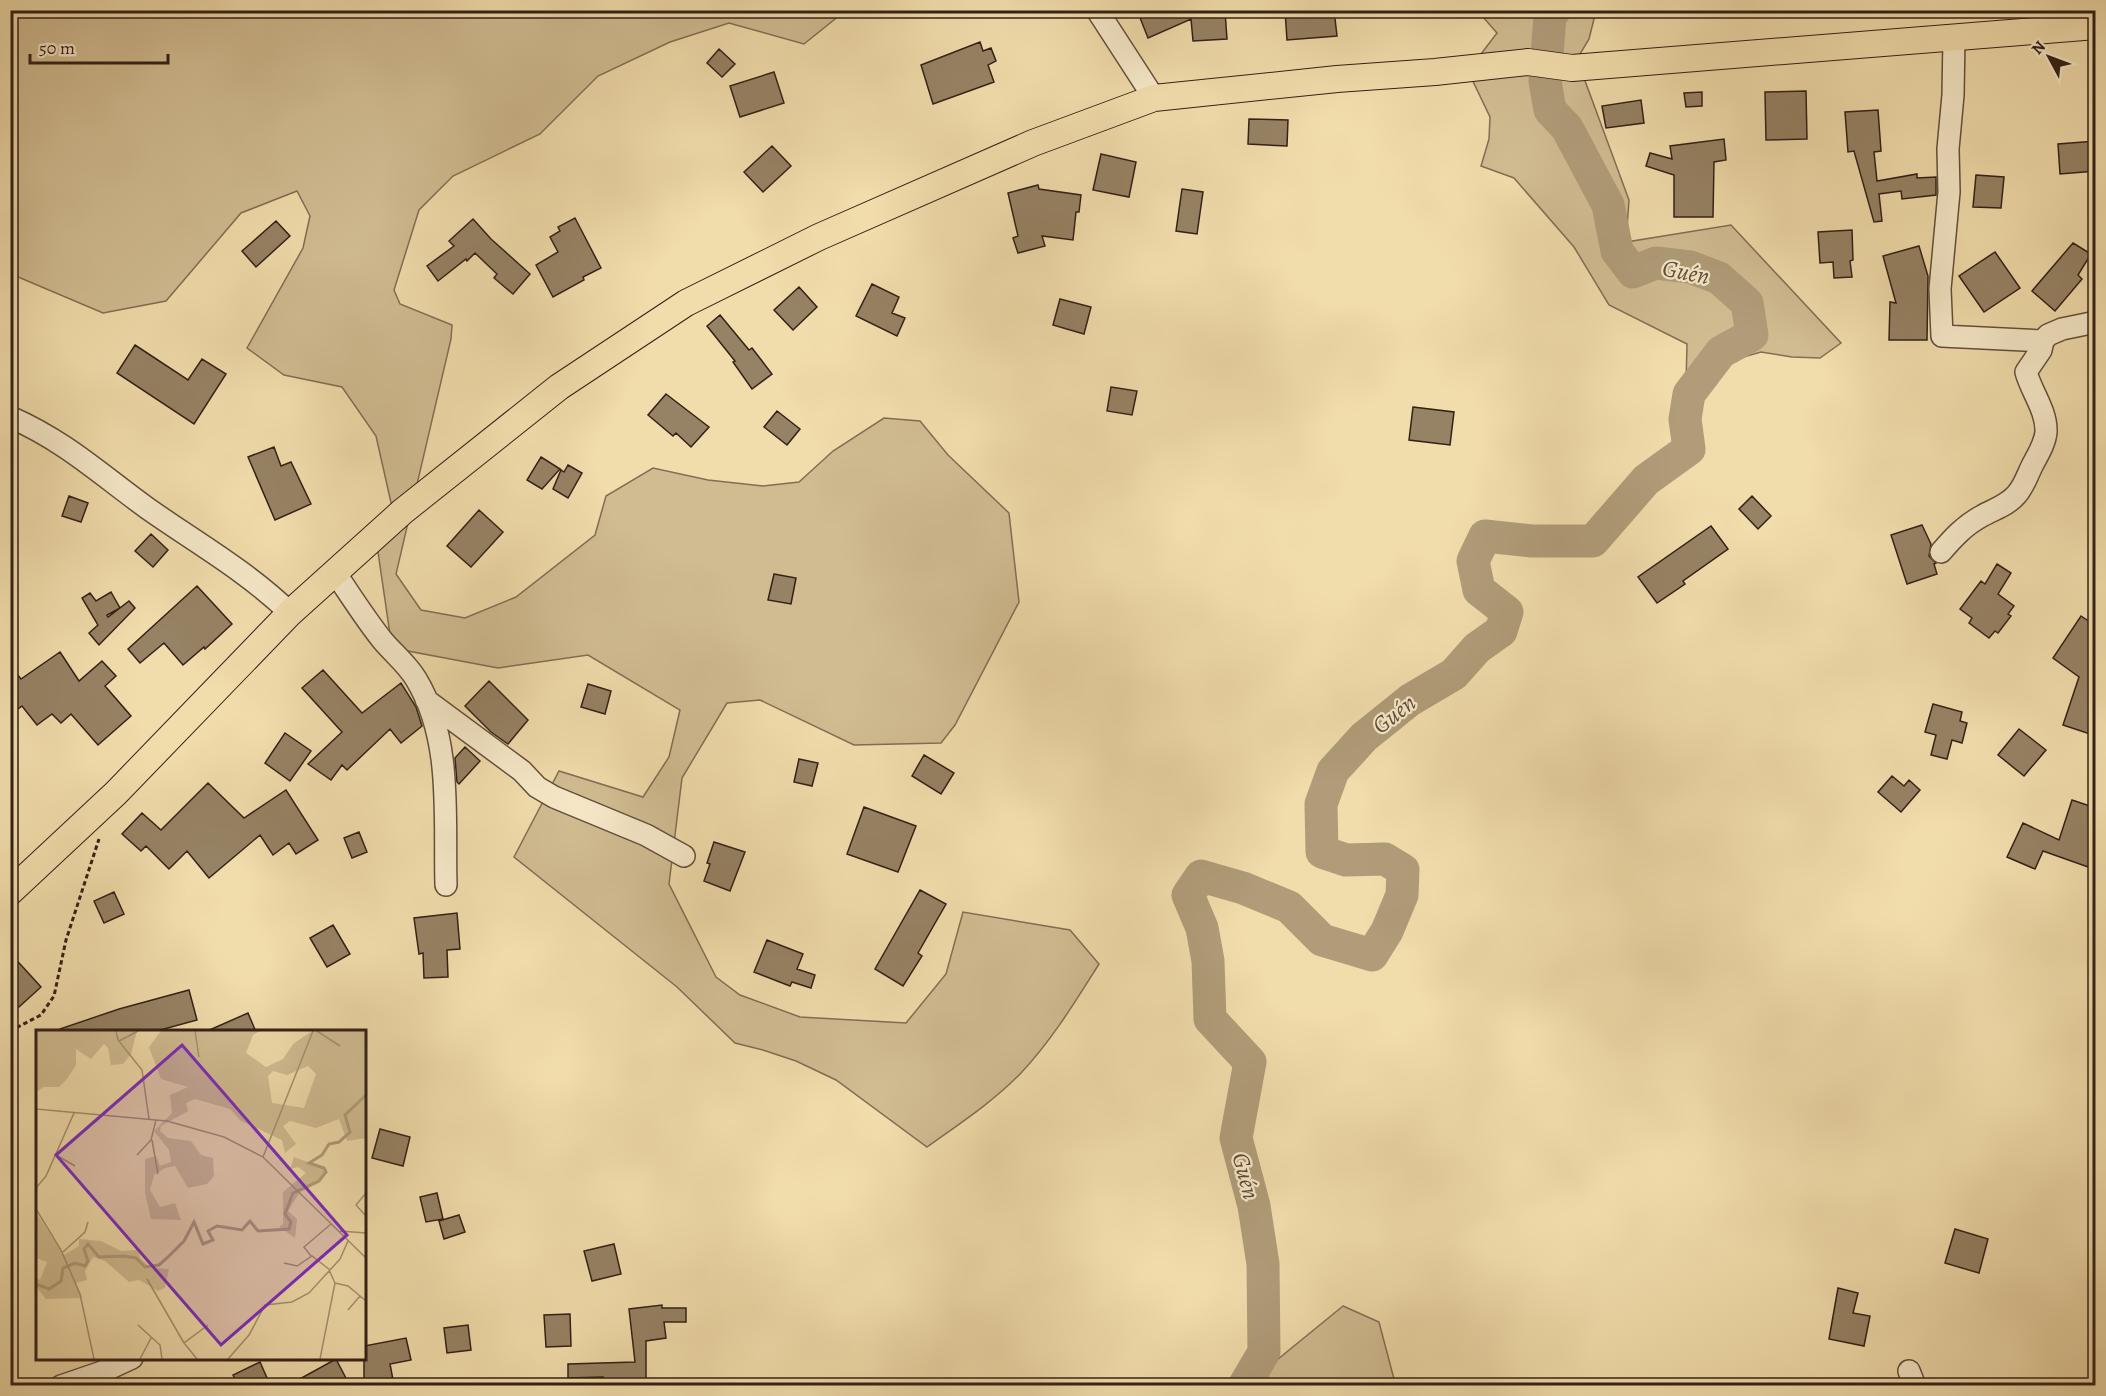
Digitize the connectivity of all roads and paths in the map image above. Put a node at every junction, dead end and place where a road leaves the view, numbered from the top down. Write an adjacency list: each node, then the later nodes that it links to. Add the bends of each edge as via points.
1 (1097, 10): 6 (street)
2 (2050, 10): 4 (street)
3 (2096, 26): 4 (main road)
4 (2034, 31): 5 (main road)
5 (1954, 38): 6 (main road, via 1572,68 1528,62); 8 (street, via 1949,192 1940,289 1942,336)
6 (1154, 98): 11 (main road, via 1022,148 819,237 686,303 559,387 402,512)
7 (2096, 322): 8 (street, via 2062,329)
8 (2043, 341): 10 (street, via 2026,372 2046,432 2025,482 2015,496 1962,530)
9 (10, 417): 12 (street, via 81,457 249,577)
10 (1941, 552)
11 (336, 573): 12 (main road); 13 (street, via 384,642 406,664)
12 (290, 613): 17 (main road, via 116,793)
13 (426, 700): 15 (street, via 522,771 537,787); 16 (street, via 445,786)
14 (100, 836): 18 (path, via 66,940 54,996 41,1015)
15 (684, 856)
16 (446, 885)
17 (10, 892)
18 (10, 1032)
19 (130, 1360): 20 (street)
20 (61, 1386)

